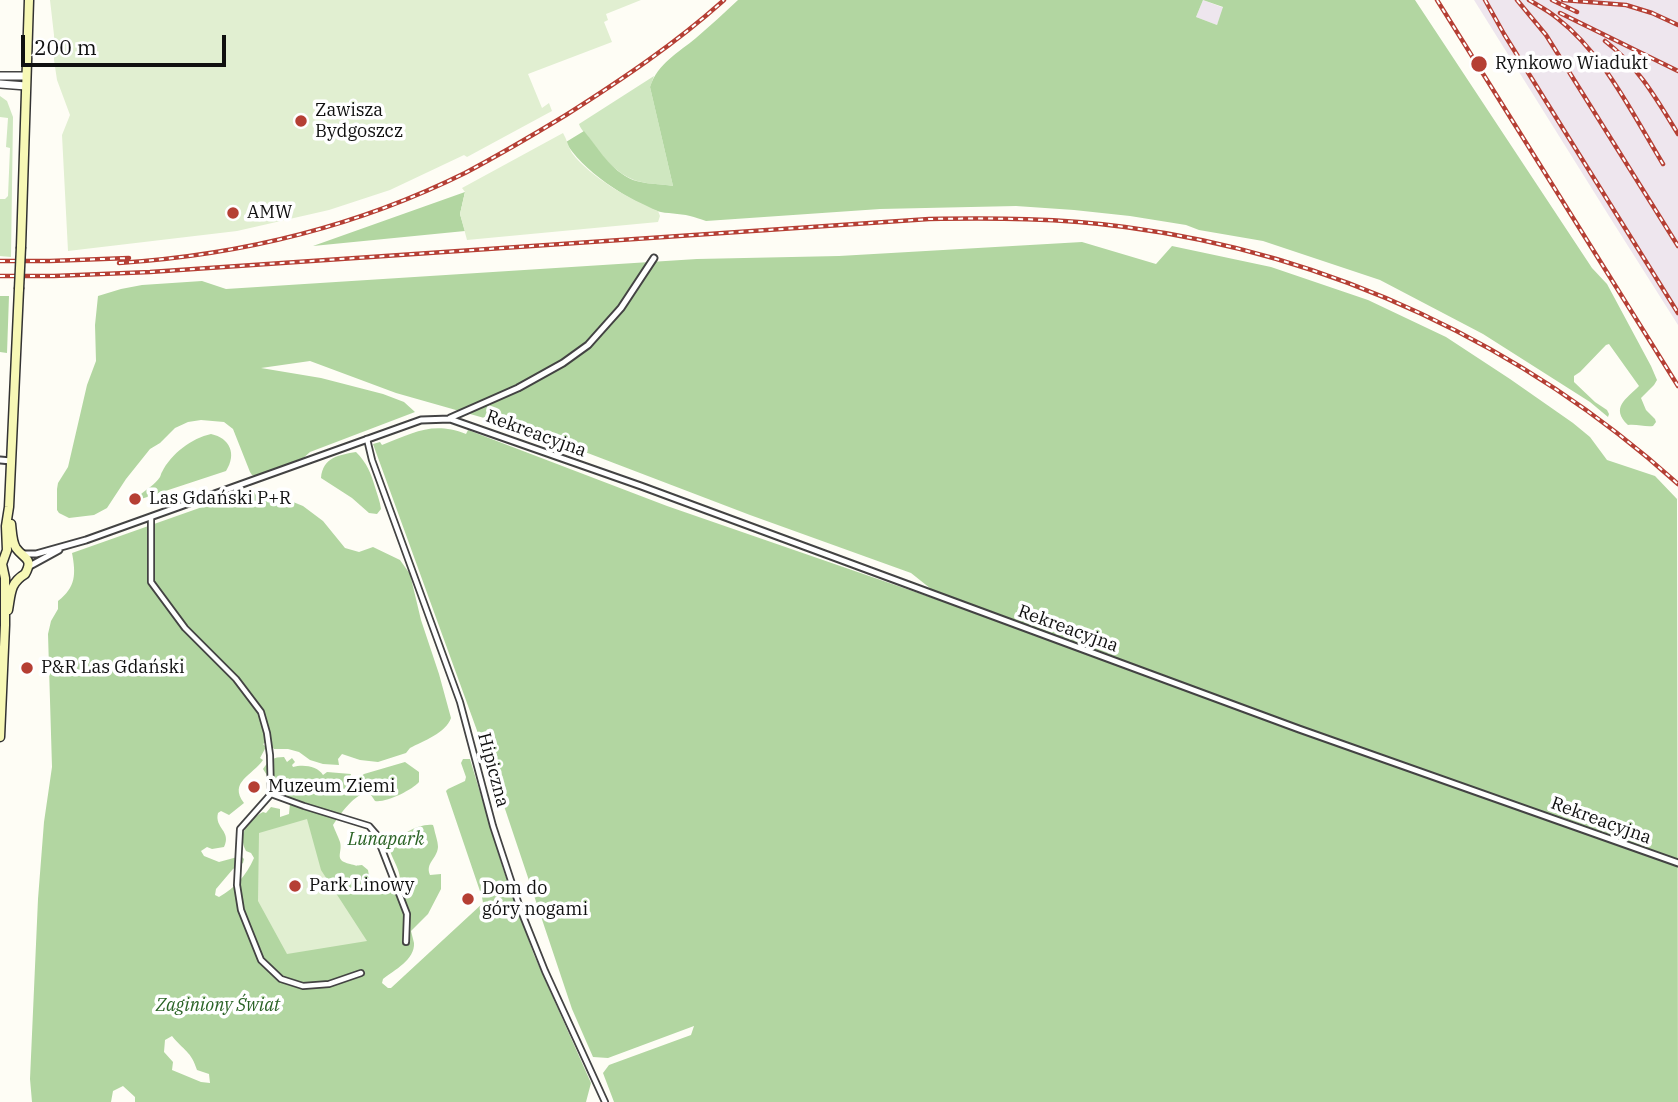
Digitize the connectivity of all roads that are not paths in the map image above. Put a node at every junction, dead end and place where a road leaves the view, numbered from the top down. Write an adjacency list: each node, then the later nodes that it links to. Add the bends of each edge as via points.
1 (29, 0): 3 (main road)
2 (0, 76): 3 (street)
3 (26, 81): 4 (street); 9 (main road, bridge)
4 (0, 84)
5 (654, 258): 6 (street, Rekreacyjna, via 621,308 588,345 518,388)
6 (450, 419): 7 (street, Rekreacyjna, via 421,420); 21 (street, Rekreacyjna, via 1299,730)
7 (367, 439): 11 (street, Rekreacyjna); 24 (street, Hipiczna, via 460,702 521,911)
8 (0, 460): 9 (street)
9 (11, 461): 10 (main road)
10 (9, 507): 13 (main road, via 13,542); 14 (main road)
11 (150, 517): 12 (street, Rekreacyjna); 20 (street, via 151,582 185,628 236,679 261,712 270,755)
12 (64, 547): 13 (street, Rekreacyjna); 15 (street, Rekreacyjna)
13 (22, 553): 14 (main road); 15 (main road)
14 (5, 556): 16 (main road)
15 (28, 567): 17 (main road)
16 (4, 573): 17 (main road); 18 (main road)
17 (18, 578): 18 (main road)
18 (5, 625): 19 (main road)
19 (0, 737)
20 (271, 794): 22 (street, via 369,826 407,914); 23 (street, via 240,829 237,885 241,910 261,960 281,979 303,986 328,984)
21 (1678, 863)
22 (406, 942)
23 (361, 973)
24 (605, 1102)

